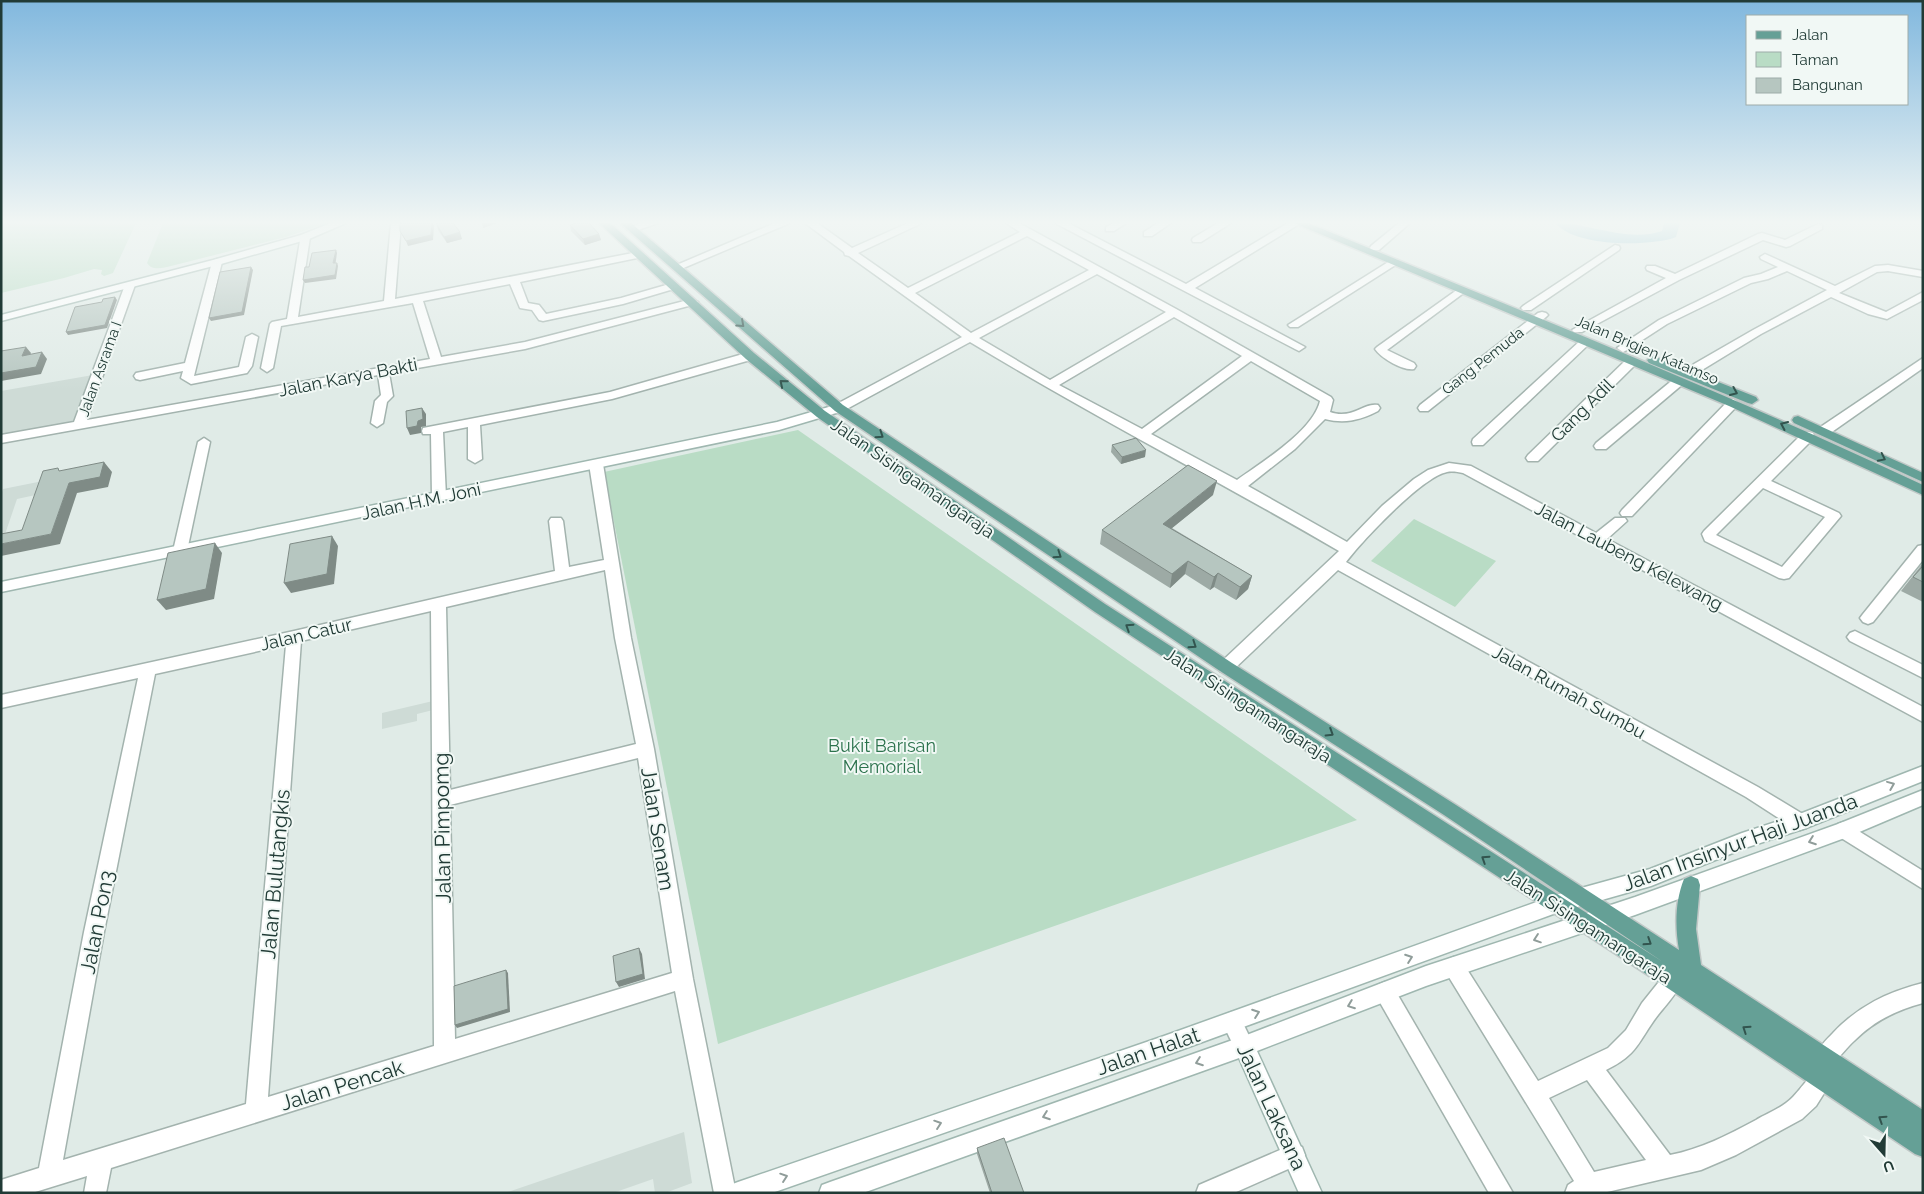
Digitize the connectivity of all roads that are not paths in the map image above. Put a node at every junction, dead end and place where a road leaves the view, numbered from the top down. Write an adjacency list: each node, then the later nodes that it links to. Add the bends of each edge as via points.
1 (154, 279): 23 (street)
2 (213, 279): 52 (street)
3 (298, 279): 39 (street)
4 (391, 279): 33 (street)
5 (525, 279): 22 (street)
6 (665, 279): 24 (main road, Jalan Sisingamangaraja)
7 (690, 279): 61 (main road, Jalan Sisingamangaraja, one-way to 61)
8 (886, 279): 28 (street, Jalan Rumah Sumbu)
9 (934, 279): 28 (street)
10 (1080, 279): 43 (street, Jalan H.M. Joni)
11 (1112, 279): 36 (street)
12 (1166, 279): 25 (street)
13 (1205, 279): 25 (street)
14 (1367, 279): 40 (street)
15 (1438, 279): 26 (main road, Jalan Brigjen Katamso)
16 (1447, 279): 35 (main road, Jalan Brigjen Katamso)
17 (1570, 279): 35 (street)
18 (1674, 279): 41 (street)
19 (1753, 279): 46 (street, via 1663,322)
20 (1807, 279): 27 (street)
21 (1858, 279): 27 (street)
22 (514, 281): 24 (street, via 524,306 536,307 543,318 623,301); 30 (street)
23 (130, 285): 37 (street); 68 (street, Jalan Asrama I)
24 (673, 286): 31 (main road, Jalan Sisingamangaraja)
25 (1186, 290): 45 (street)
26 (1461, 290): 38 (main road, Jalan Brigjen Katamso); 53 (street, via 1381,349 1384,354)
27 (1833, 291): 32 (street, via 1872,312 1887,316); 56 (street, via 1698,366)
28 (906, 293): 43 (street, Jalan Rumah Sumbu)
29 (1923, 295): 32 (street)
30 (417, 299): 33 (street); 49 (street)
31 (692, 302): 47 (main road, Jalan Sisingamangaraja); 49 (street, Jalan Karya Bakti, via 540,341)
32 (1912, 302): 34 (street)
33 (389, 304): 39 (street)
34 (1923, 307)
35 (1527, 308): 38 (main road, Jalan Brigjen Katamso)
36 (1174, 312): 48 (street); 59 (street)
37 (1, 318)
38 (1538, 318): 41 (main road, Jalan Brigjen Katamso); 44 (main road, Jalan Brigjen Katamso); 63 (street, Gang Pemuda)
39 (292, 321): 54 (street, via 276,324)
40 (1294, 325)
41 (1578, 330): 46 (main road, Jalan Brigjen Katamso)
42 (252, 337): 52 (street, via 243,370 190,380 187,378)
43 (971, 338): 59 (street, Jalan Rumah Sumbu); 61 (street, Jalan H.M. Joni)
44 (1585, 342): 50 (main road, Jalan Brigjen Katamso); 74 (street)
45 (1299, 347)
46 (1623, 348): 56 (main road, Jalan Brigjen Katamso)
47 (750, 356): 65 (main road, Jalan Sisingamangaraja, one-way to 47); 66 (street, via 612,395)
48 (1250, 356): 64 (street, via 1327,400); 70 (street)
49 (436, 360): 55 (street, Jalan Karya Bakti)
50 (1632, 361): 58 (main road, Jalan Brigjen Katamso); 76 (street, Gang Adil)
51 (1923, 362): 69 (street)
52 (190, 366): 57 (street)
53 (1410, 366)
54 (267, 368)
55 (383, 370): 67 (street, via 387,396 381,401); 68 (street, Jalan Karya Bakti)
56 (1690, 374): 69 (main road, Jalan Brigjen Katamso, one-way to 69)
57 (140, 376)
58 (1678, 381): 60 (main road, Jalan Brigjen Katamso); 75 (street)
59 (1050, 385): 70 (street, Jalan Rumah Sumbu)
60 (1733, 403): 71 (main road, Jalan Brigjen Katamso, one-way to 60); 86 (street, via 1624,517)
61 (839, 408): 65 (street, Jalan H.M. Joni); 85 (main road, Jalan Sisingamangaraja, one-way to 85)
62 (1374, 408): 64 (street, via 1364,414 1342,418)
63 (1424, 408)
64 (1322, 413): 81 (street, via 1311,430)
65 (820, 414): 78 (street, Jalan H.M. Joni, via 778,426); 87 (main road, Jalan Sisingamangaraja)
66 (474, 423): 77 (street); 83 (street, via 432,430)
67 (377, 424)
68 (79, 425): 72 (street, Jalan Karya Bakti)
69 (1824, 431): 79 (main road, Jalan Brigjen Katamso, one-way to 79)
70 (1143, 434): 81 (street, Jalan Rumah Sumbu)
71 (1808, 436): 80 (street); 82 (main road, Jalan Brigjen Katamso)
72 (1, 439)
73 (204, 442): 89 (street)
74 (1478, 442)
75 (1601, 446)
76 (1533, 458)
77 (475, 459)
78 (596, 464): 83 (street, Jalan H.M. Joni); 91 (street, Jalan Senam)
79 (1923, 478)
80 (1762, 482): 80 (street, via 1834,516 1784,574 1709,536)
81 (1238, 486): 90 (street, Jalan Rumah Sumbu)
82 (1923, 491)
83 (439, 497): 89 (street, Jalan H.M. Joni)
84 (556, 521): 92 (street)
85 (1029, 535): 87 (main road); 98 (main road, Jalan Sisingamangaraja, one-way to 98)
86 (1598, 539): 90 (street, Jalan Laubeng Kelewang, via 1466,469 1452,467 1436,471 1400,498); 103 (street, Jalan Laubeng Kelewang)
87 (1013, 547): 101 (main road, Jalan Sisingamangaraja, one-way to 87)
88 (1923, 550): 95 (street)
89 (180, 551): 93 (street, Jalan H.M. Joni)
90 (1342, 556): 98 (street, Jalan Laubeng Kelewang); 108 (street, Jalan Rumah Sumbu)
91 (611, 563): 92 (street, Jalan Catur); 104 (street, Jalan Senam)
92 (564, 574): 94 (street, Jalan Catur)
93 (1, 587)
94 (438, 604): 96 (street, Jalan Catur); 107 (street, Jalan Pimpomg)
95 (1868, 618)
96 (294, 637): 99 (street, Jalan Catur); 129 (street, Jalan Bulutangkis)
97 (1855, 637): 100 (street)
98 (1226, 667): 101 (main road); 112 (main road, Jalan Sisingamangaraja, one-way to 112)
99 (148, 669): 102 (street, Jalan Catur); 135 (street, Jalan Pon3, via 94,932)
100 (1923, 672)
101 (1212, 680): 113 (main road, Jalan Sisingamangaraja, one-way to 101)
102 (1, 702)
103 (1923, 715)
104 (645, 749): 107 (street); 118 (street, Jalan Senam)
105 (1923, 773): 108 (street, Jalan Insinyur Haji Juanda, one-way to 105)
106 (1923, 797): 109 (street, Jalan Insinyur Haji Juanda)
107 (442, 799): 124 (street, Jalan Pimpomg)
108 (1800, 822): 112 (street, Jalan Insinyur Haji Juanda, via 1651,877)
109 (1844, 830): 110 (street); 111 (street, Jalan Insinyur Haji Juanda, one-way to 111)
110 (1923, 881)
111 (1691, 885): 114 (street, Jalan Insinyur Haji Juanda); 117 (main road, via 1685,910 1686,940)
112 (1582, 898): 113 (street, Jalan Insinyur Haji Juanda); 114 (main road, Jalan Sisingamangaraja)
113 (1556, 904): 115 (main road, Jalan Sisingamangaraja); 122 (street, Jalan Halat, one-way to 113)
114 (1607, 915): 115 (street, Jalan Insinyur Haji Juanda); 117 (main road, Jalan Sisingamangaraja, one-way to 117)
115 (1583, 923): 116 (street, Jalan Halat, one-way to 116); 119 (main road, Jalan Sisingamangaraja)
116 (1454, 967): 120 (street, Jalan Halat); 128 (street)
117 (1694, 972): 125 (main road, Jalan Sisingamangaraja)
118 (683, 979): 124 (street, Jalan Pencak); 140 (street, Jalan Senam)
119 (1672, 980): 126 (street, via 1633,1037 1614,1055); 127 (main road, Jalan Sisingamangaraja, one-way to 119)
120 (1385, 992): 123 (street, Jalan Halat, one-way to 123); 144 (street)
121 (1923, 993): 125 (street, via 1897,999 1868,1014 1844,1034)
122 (1232, 1022): 123 (street, Jalan Laksana); 141 (street, Jalan Halat, one-way to 122)
123 (1244, 1046): 132 (street, Jalan Laksana); 138 (street, Jalan Halat, one-way to 138)
124 (445, 1053): 129 (street, Jalan Pencak)
125 (1825, 1057): 130 (main road, Jalan Sisingamangaraja)
126 (1591, 1068): 128 (street); 134 (street)
127 (1822, 1079): 131 (main road, Jalan Sisingamangaraja, one-way to 127); 134 (street, via 1794,1111 1769,1126 1693,1162)
128 (1534, 1094): 136 (street)
129 (256, 1111): 133 (street, Jalan Pencak)
130 (1923, 1123)
131 (1923, 1146)
132 (1294, 1154): 142 (street); 143 (street, Jalan Laksana)
133 (101, 1160): 135 (street, Jalan Pencak); 139 (street)
134 (1664, 1166): 136 (street)
135 (49, 1176): 137 (street, Jalan Pencak)
136 (1583, 1189)
137 (1, 1191)
138 (834, 1192)
139 (95, 1193)
140 (725, 1193)
141 (738, 1193)
142 (1207, 1193)
143 (1311, 1193)
144 (1502, 1193)

